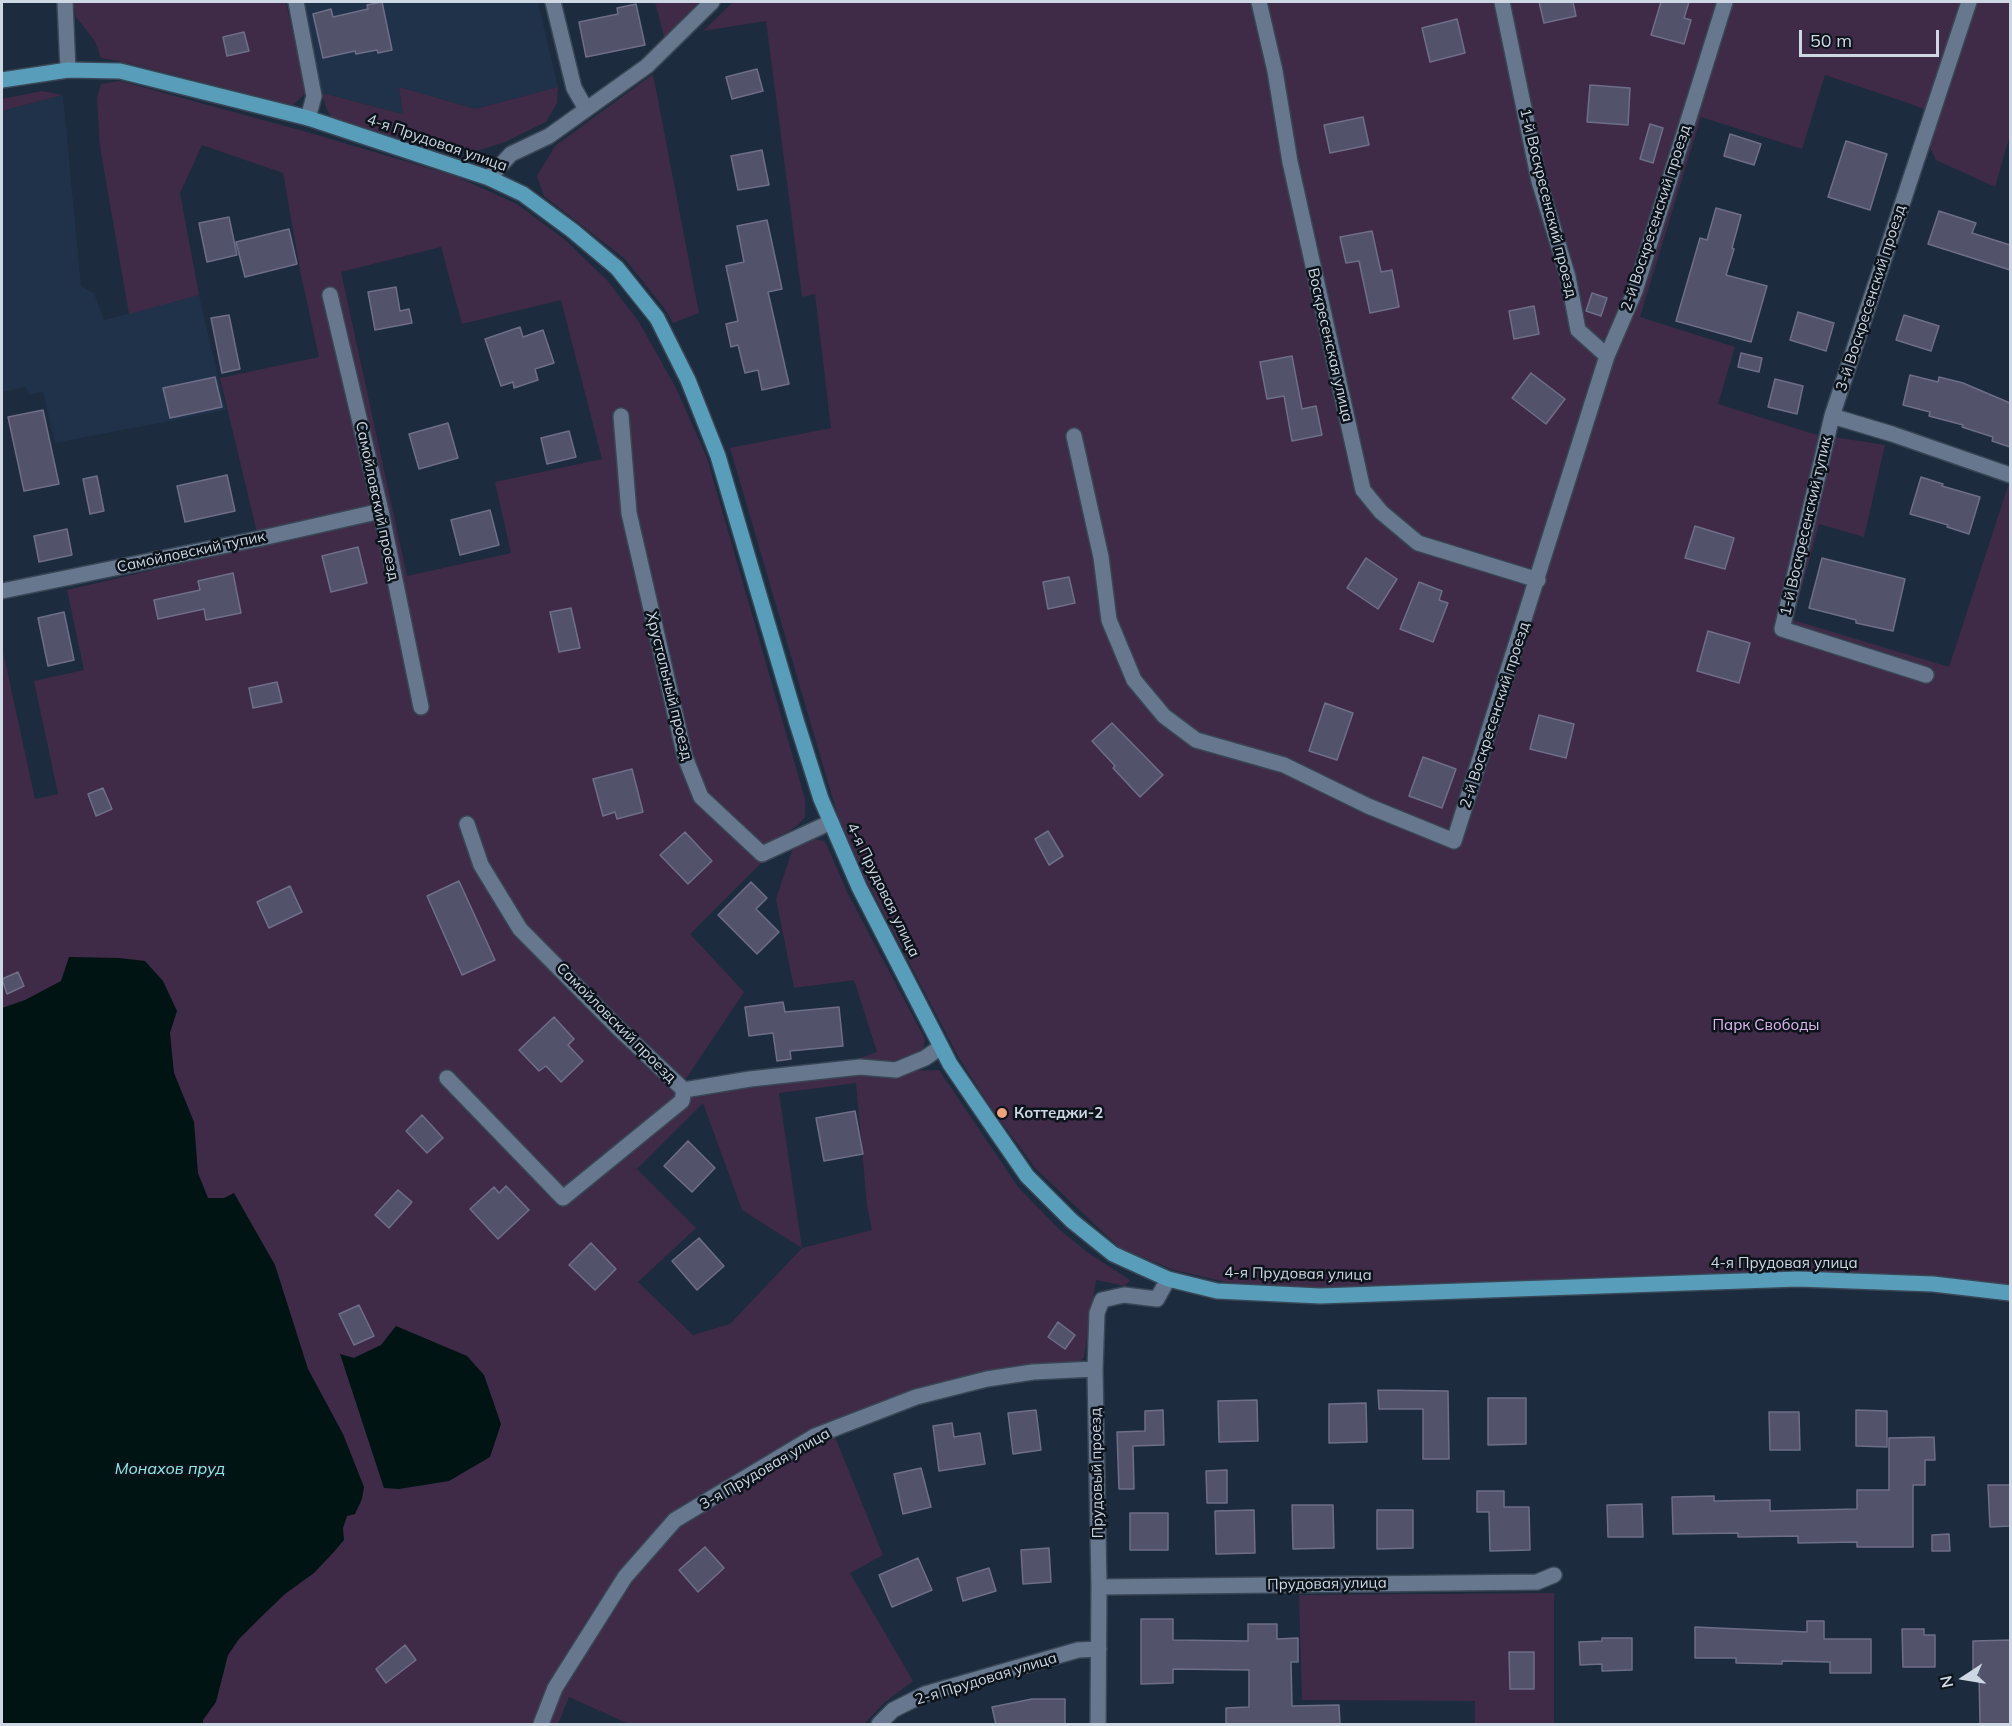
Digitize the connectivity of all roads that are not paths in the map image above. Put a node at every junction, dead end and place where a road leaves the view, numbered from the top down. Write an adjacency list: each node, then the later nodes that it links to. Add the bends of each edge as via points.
1 (64, 2): 9 (street)
2 (296, 2): 12 (street, via 314,96)
3 (553, 2): 11 (street, via 574,88)
4 (712, 2): 11 (street, via 647,66)
5 (1259, 2): 21 (street, Воскресенская улица, via 1290,162 1363,490 1381,512 1418,543)
6 (1502, 2): 15 (street, 1-й Воскресенский проезд, via 1539,181 1568,277 1578,330)
7 (1725, 2): 15 (street, 2-й Воскресенский проезд, via 1635,291)
8 (1969, 2): 17 (street, 3-й Воскресенский проезд)
9 (68, 70): 10 (main road, 4-я Прудовая улица); 12 (main road, 4-я Прудовая улица, via 120,71)
10 (2, 80)
11 (586, 109): 13 (street, via 549,136 511,154)
12 (308, 118): 13 (main road, 4-я Прудовая улица)
13 (489, 178): 25 (main road, 4-я Прудовая улица, via 523,194 573,231 617,268 657,318 688,380 718,456 796,720)
14 (330, 295): 20 (street, Самойловский проезд)
15 (1607, 356): 21 (street, 2-й Воскресенский проезд)
16 (621, 416): 25 (street, Хрустальный проезд, via 629,513 685,757 700,797 762,854)
17 (1832, 416): 19 (street); 23 (street, 1-й Воскресенский тупик, via 1782,629)
18 (1074, 436): 21 (street, 2-й Воскресенский проезд, via 1101,557 1109,620 1134,680 1164,716 1196,740 1284,765 1368,806 1454,841)
19 (2010, 475)
20 (381, 511): 22 (street, Самойловский тупик); 24 (street, Самойловский проезд)
21 (1538, 579)
22 (2, 591)
23 (1926, 675)
24 (421, 707)
25 (831, 822): 27 (main road, 4-я Прудовая улица)
26 (467, 824): 29 (street, Самойловский проезд, via 481,865 520,929)
27 (941, 1047): 29 (street, Самойловский проезд, via 896,1070 860,1067); 30 (main road, 4-я Прудовая улица, via 1027,1176 1072,1221 1113,1254)
28 (447, 1078): 29 (street, via 563,1198 682,1101)
29 (684, 1090)
30 (1168, 1279): 31 (main road, 4-я Прудовая улица, via 1217,1291 1320,1296 1798,1279 1933,1284); 32 (street, Прудовый проезд, via 1157,1299 1124,1295 1102,1300 1096,1313)
31 (2010, 1293)
32 (1095, 1369): 34 (street, Прудовый проезд); 36 (street, 3-я Прудовая улица, via 987,1379 916,1397 815,1436 675,1520 625,1577 555,1689)
33 (1554, 1575): 34 (street, Прудовая улица, via 1537,1582)
34 (1099, 1587): 35 (street, Прудовый проезд)
35 (1099, 1649): 37 (street, 2-я Прудовая улица, via 1078,1650 925,1694 893,1710); 38 (street, Прудовый проезд)
36 (541, 1725)
37 (879, 1725)
38 (1098, 1725)

